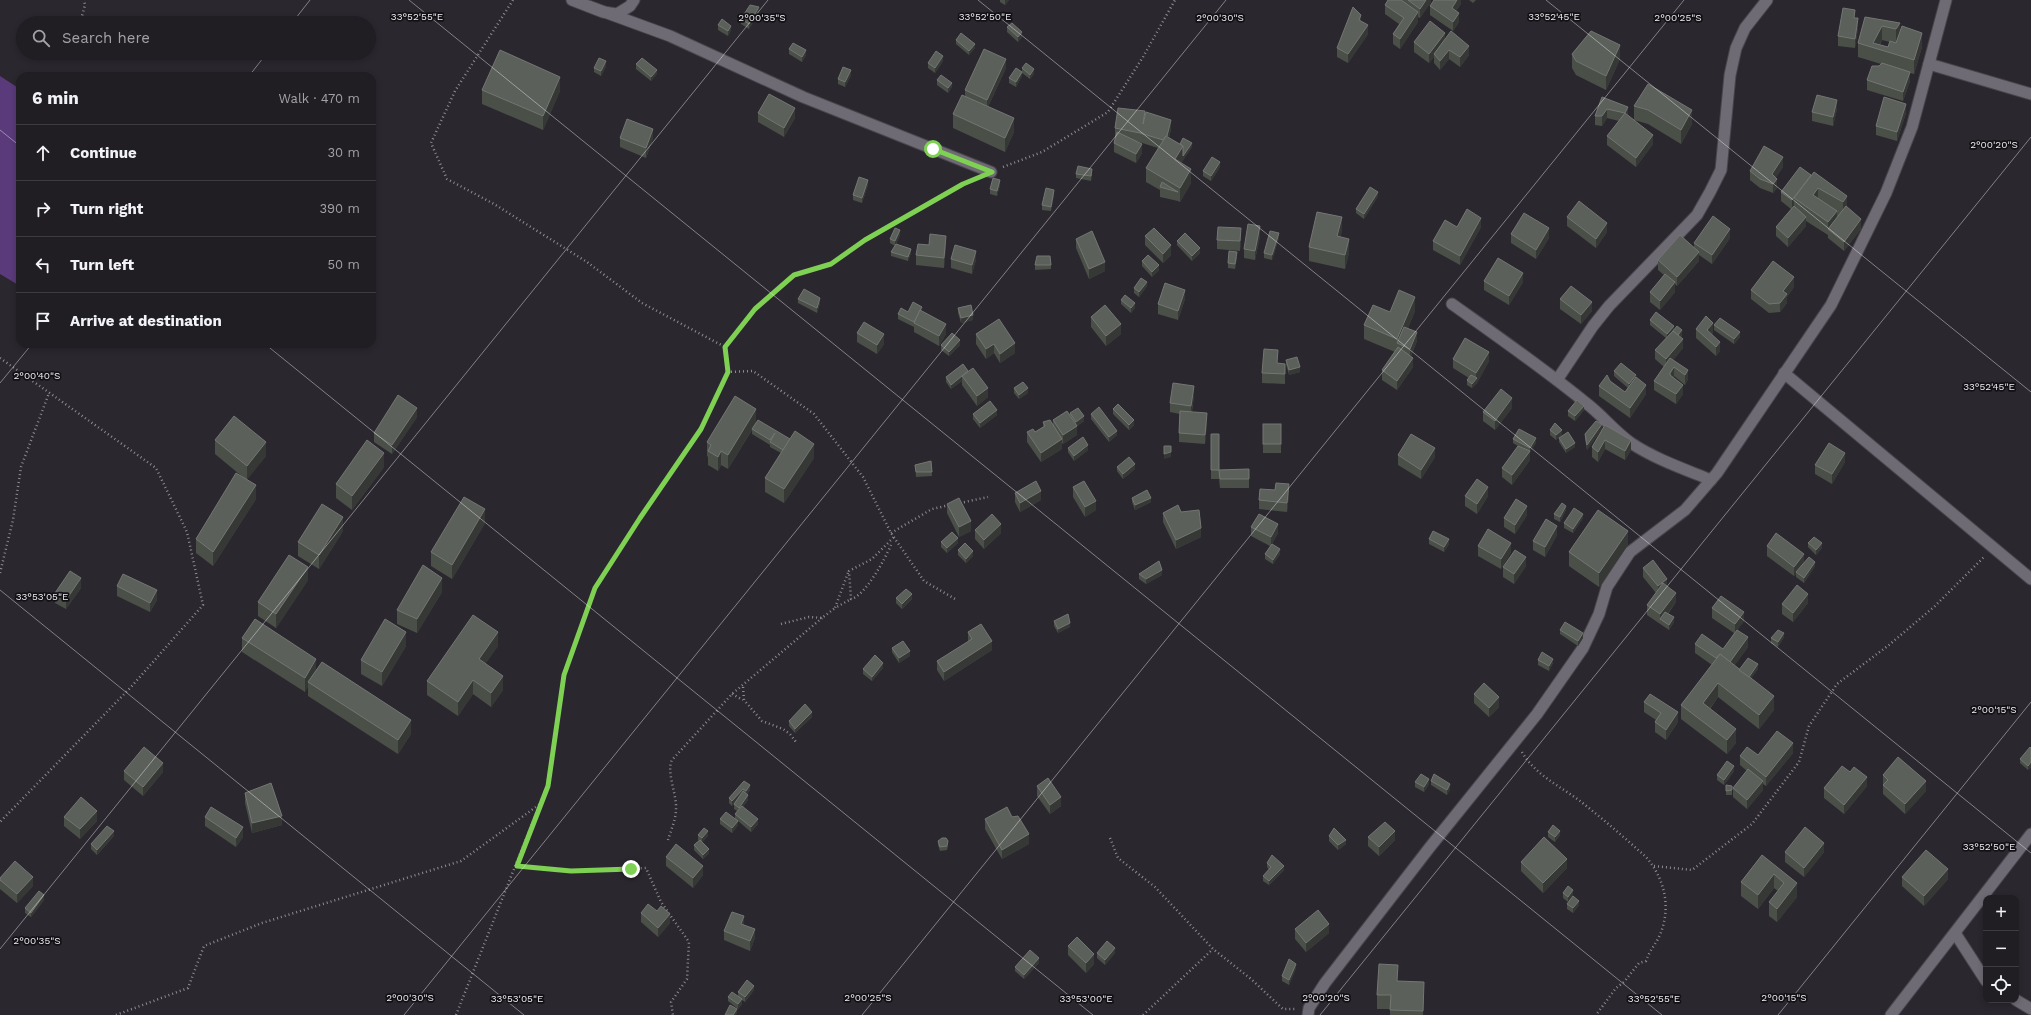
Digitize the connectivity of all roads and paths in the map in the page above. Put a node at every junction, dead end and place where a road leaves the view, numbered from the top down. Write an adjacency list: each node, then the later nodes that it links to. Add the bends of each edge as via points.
1 (84, 0): 9 (path)
2 (513, 0): 14 (path, via 455,91 431,143 447,179 494,204 586,262 642,303)
3 (572, 0): 8 (street)
4 (634, 0): 8 (street, via 630,6 617,14)
5 (1175, 0): 12 (path, via 1108,112 1042,152)
6 (1767, 0): 18 (street, via 1745,28 1736,48 1730,75 1721,170 1710,192 1697,215 1609,306)
7 (1946, 0): 10 (street)
8 (588, 6): 12 (street, via 670,36 803,97)
9 (82, 16)
10 (1929, 64): 11 (street); 17 (street, via 1912,127 1886,193 1831,305)
11 (2031, 94)
12 (992, 172): 14 (path, via 963,184 878,232 831,264 794,275 755,309)
13 (1452, 304): 18 (street)
14 (725, 347): 16 (path)
15 (0, 358): 19 (path)
16 (728, 372): 22 (path, via 754,371 814,414 862,477); 39 (path, via 701,429 595,588 564,675 548,786)
17 (1784, 373): 20 (street); 25 (street)
18 (1557, 380): 20 (street, via 1632,444)
19 (49, 393): 27 (path, via 21,467); 40 (path, via 156,468 187,532 202,605 131,687)
20 (1710, 480): 51 (street, via 1685,510 1630,552 1607,587 1599,614 1583,648 1550,696 1325,982)
21 (988, 497): 22 (path, via 932,510)
22 (890, 533): 23 (path)
23 (894, 537): 26 (path, via 872,559); 30 (path, via 924,581)
24 (891, 545): 29 (path, via 873,576 856,598)
25 (1994, 548): 28 (street); 45 (path, via 1923,616 1837,684 1809,726 1799,762 1752,824 1692,870)
26 (849, 571): 29 (path); 31 (path)
27 (0, 573)
28 (2031, 579)
29 (851, 599): 31 (path)
30 (958, 600)
31 (835, 608): 32 (path)
32 (822, 618): 33 (path, via 809,617); 34 (path)
33 (781, 624)
34 (743, 686): 35 (path); 36 (path)
35 (732, 694): 36 (path); 43 (path, via 691,737 670,765 676,810)
36 (744, 700): 37 (path, via 762,721 784,730)
37 (796, 742)
38 (1521, 749): 45 (path, via 1529,763 1594,812)
39 (540, 804): 44 (path); 52 (path, via 461,860 262,923 204,946 188,988)
40 (0, 822)
41 (2031, 834): 46 (street)
42 (1110, 838): 47 (path, via 1118,858 1155,887)
43 (668, 840)
44 (517, 866): 53 (path); 54 (path, via 571,871 646,868 661,902 689,942 687,979 671,1002)
45 (1654, 866): 56 (path, via 1666,899 1666,915 1662,929 1646,960 1639,963 1616,988)
46 (1955, 933): 48 (street); 57 (street)
47 (1213, 948): 51 (path, via 1283,1009); 55 (path)
48 (1983, 976)
49 (2019, 1002): 50 (street)
50 (2031, 1009)
51 (1309, 1012)
52 (116, 1015)
53 (456, 1015)
54 (673, 1015)
55 (1144, 1015)
56 (1596, 1015)
57 (1891, 1015)

